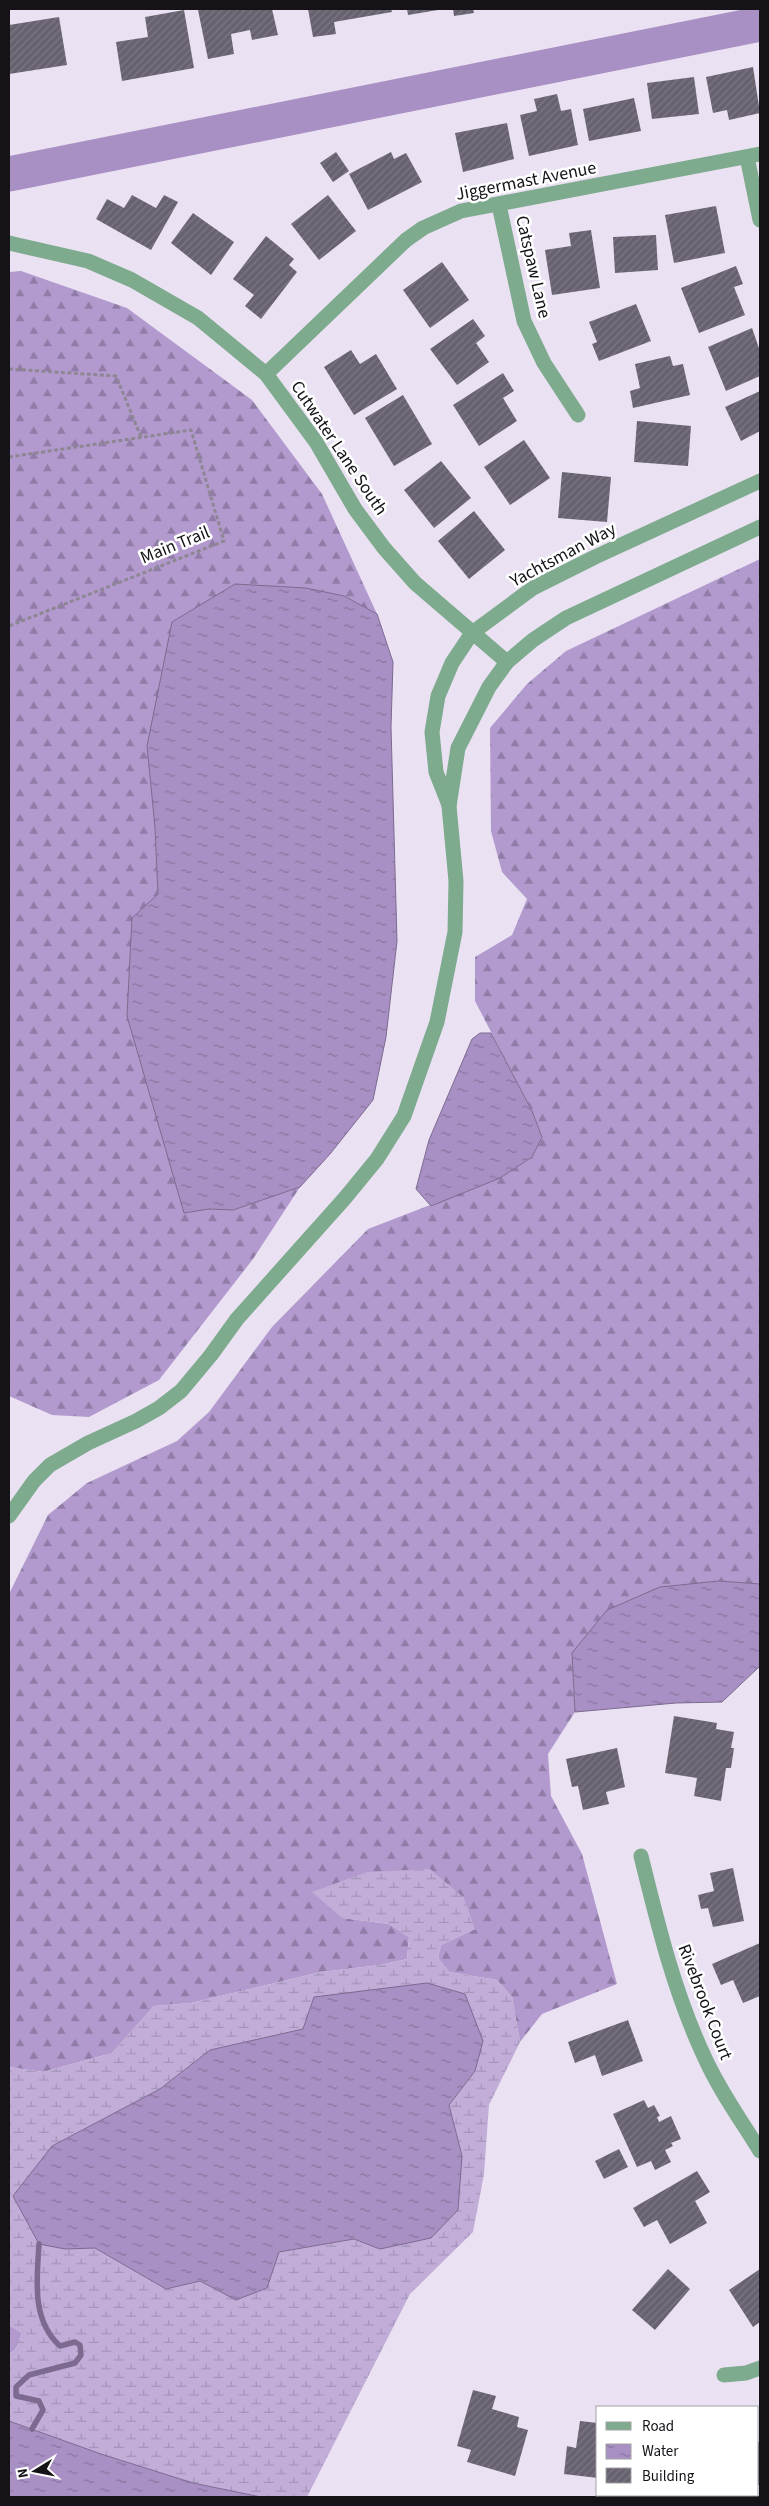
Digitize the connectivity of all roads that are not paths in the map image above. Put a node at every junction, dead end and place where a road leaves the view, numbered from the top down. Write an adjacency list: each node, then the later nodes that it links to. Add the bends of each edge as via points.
1 (754, 156): 2 (street, Jiggermast Avenue); 3 (street)
2 (499, 205): 5 (street, Jiggermast Avenue, via 454,214 406,240); 6 (street, Catspaw Lane, via 524,321 544,363)
3 (760, 220)
4 (9, 243): 5 (street, Cutwater Lane South, via 88,261 159,294 198,318)
5 (266, 374): 9 (street, Cutwater Lane South, via 316,442 355,509 384,548 415,582)
6 (578, 415)
7 (760, 481): 9 (street, Yachtsman Way, via 595,556 533,588)
8 (760, 527): 10 (street, via 566,618)
9 (472, 633): 10 (street, Cutwater Lane South); 11 (street, Yachtsman Way, via 452,663 438,696 432,732 436,772)
10 (507, 662): 11 (street, via 489,687 458,748)
11 (449, 806): 12 (street, via 456,881 455,932 437,1022 404,1116 345,1198 237,1319 181,1390 159,1408 50,1465)
12 (9, 1516)
13 (641, 1856): 14 (street, Rivebrook Court, via 667,1963 681,2001 715,2078)
14 (760, 2151)
15 (760, 2368): 16 (street, via 746,2374)
16 (724, 2376)

